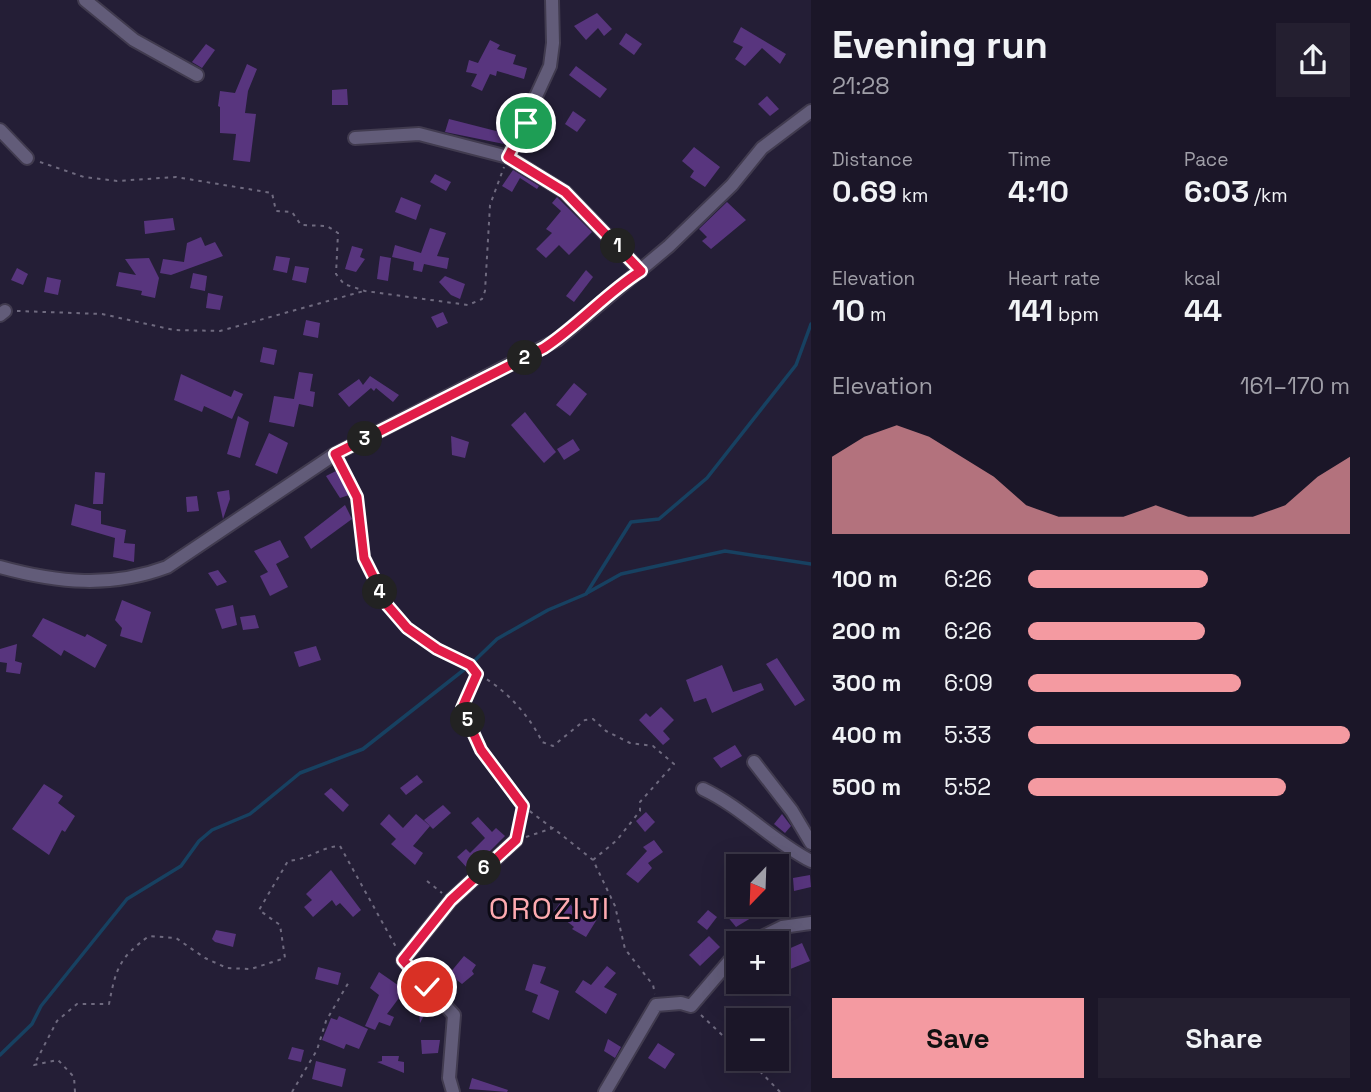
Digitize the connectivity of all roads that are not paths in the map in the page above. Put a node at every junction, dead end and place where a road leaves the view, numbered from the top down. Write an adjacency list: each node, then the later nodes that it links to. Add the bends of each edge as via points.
1 (85, 0): 3 (street, via 134,40)
2 (552, 0): 7 (street, via 550,66)
3 (197, 75)
4 (811, 111): 9 (street, via 762,148 732,185)
5 (0, 130): 8 (street)
6 (355, 138): 7 (street, via 419,134)
7 (508, 157): 9 (street, via 565,192)
8 (27, 158)
9 (641, 271): 10 (street, via 544,348 335,454 184,557 137,579 83,581)
10 (0, 567)
11 (754, 762): 14 (street)
12 (703, 789): 15 (street, via 729,802 785,848)
13 (516, 840): 19 (street, via 451,900 403,960 454,1015 449,1078)
14 (811, 843)
15 (811, 862)
16 (811, 923): 17 (street)
17 (774, 931)
18 (726, 965): 20 (street, via 691,1006 656,1005)
19 (453, 1092)
20 (605, 1092)

